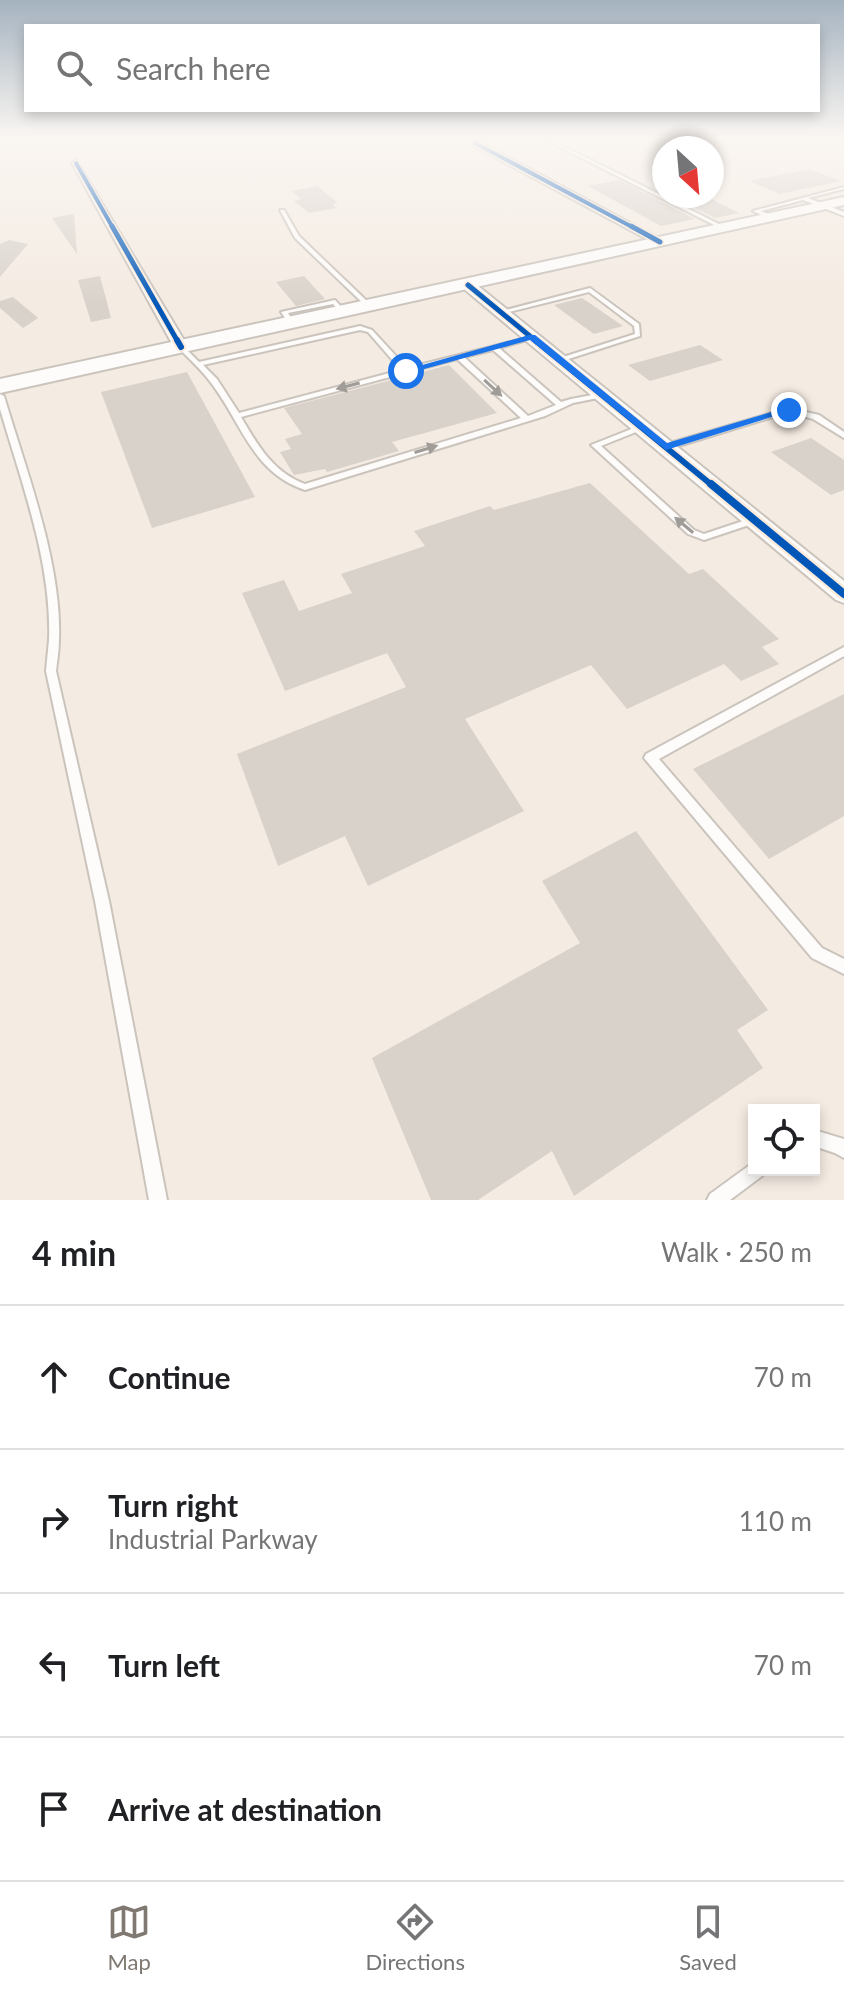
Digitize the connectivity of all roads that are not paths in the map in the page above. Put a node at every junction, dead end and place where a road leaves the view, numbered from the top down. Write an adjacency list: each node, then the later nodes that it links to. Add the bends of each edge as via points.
1 (94, 194): 17 (street)
2 (570, 194): 12 (street)
3 (656, 194): 11 (lane)
4 (819, 194): 5 (lane)
5 (803, 198): 7 (lane); 10 (lane, via 756,211)
6 (844, 201): 7 (main road)
7 (824, 205): 9 (lane); 10 (main road)
8 (282, 211): 14 (lane, via 297,237)
9 (844, 214)
10 (771, 217): 11 (main road)
11 (724, 228): 12 (main road)
12 (660, 242): 13 (main road)
13 (468, 285): 14 (main road); 15 (street)
14 (369, 306): 17 (main road)
15 (501, 312): 16 (street); 20 (lane, via 590,290 637,325 638,335 624,342)
16 (532, 337): 18 (lane); 20 (street)
17 (181, 347): 21 (lane); 23 (main road)
18 (494, 347): 19 (lane); 26 (lane)
19 (459, 357): 22 (lane); 28 (lane, one-way to 28)
20 (559, 360): 24 (street)
21 (198, 364): 22 (lane, via 360,328 370,331); 27 (lane)
22 (406, 371): 27 (lane, one-way to 27)
23 (0, 386)
24 (603, 395): 26 (lane); 29 (street)
25 (1, 404): 39 (lane, via 51,590 57,638 51,671 102,901)
26 (561, 406): 28 (lane)
27 (237, 416): 28 (lane, one-way to 28, via 265,464 288,482 305,487)
28 (526, 418)
29 (642, 428): 31 (street); 32 (lane, one-way to 29, via 704,537 691,532 595,445)
30 (844, 436): 31 (lane, via 816,417 789,410)
31 (666, 447): 32 (street)
32 (755, 520): 33 (street)
33 (844, 594)
34 (844, 651): 35 (lane, via 650,758 817,953)
35 (844, 967)
36 (820, 1140): 37 (lane)
37 (844, 1150)
38 (748, 1176): 40 (lane)
39 (158, 1200)
40 (716, 1200)

